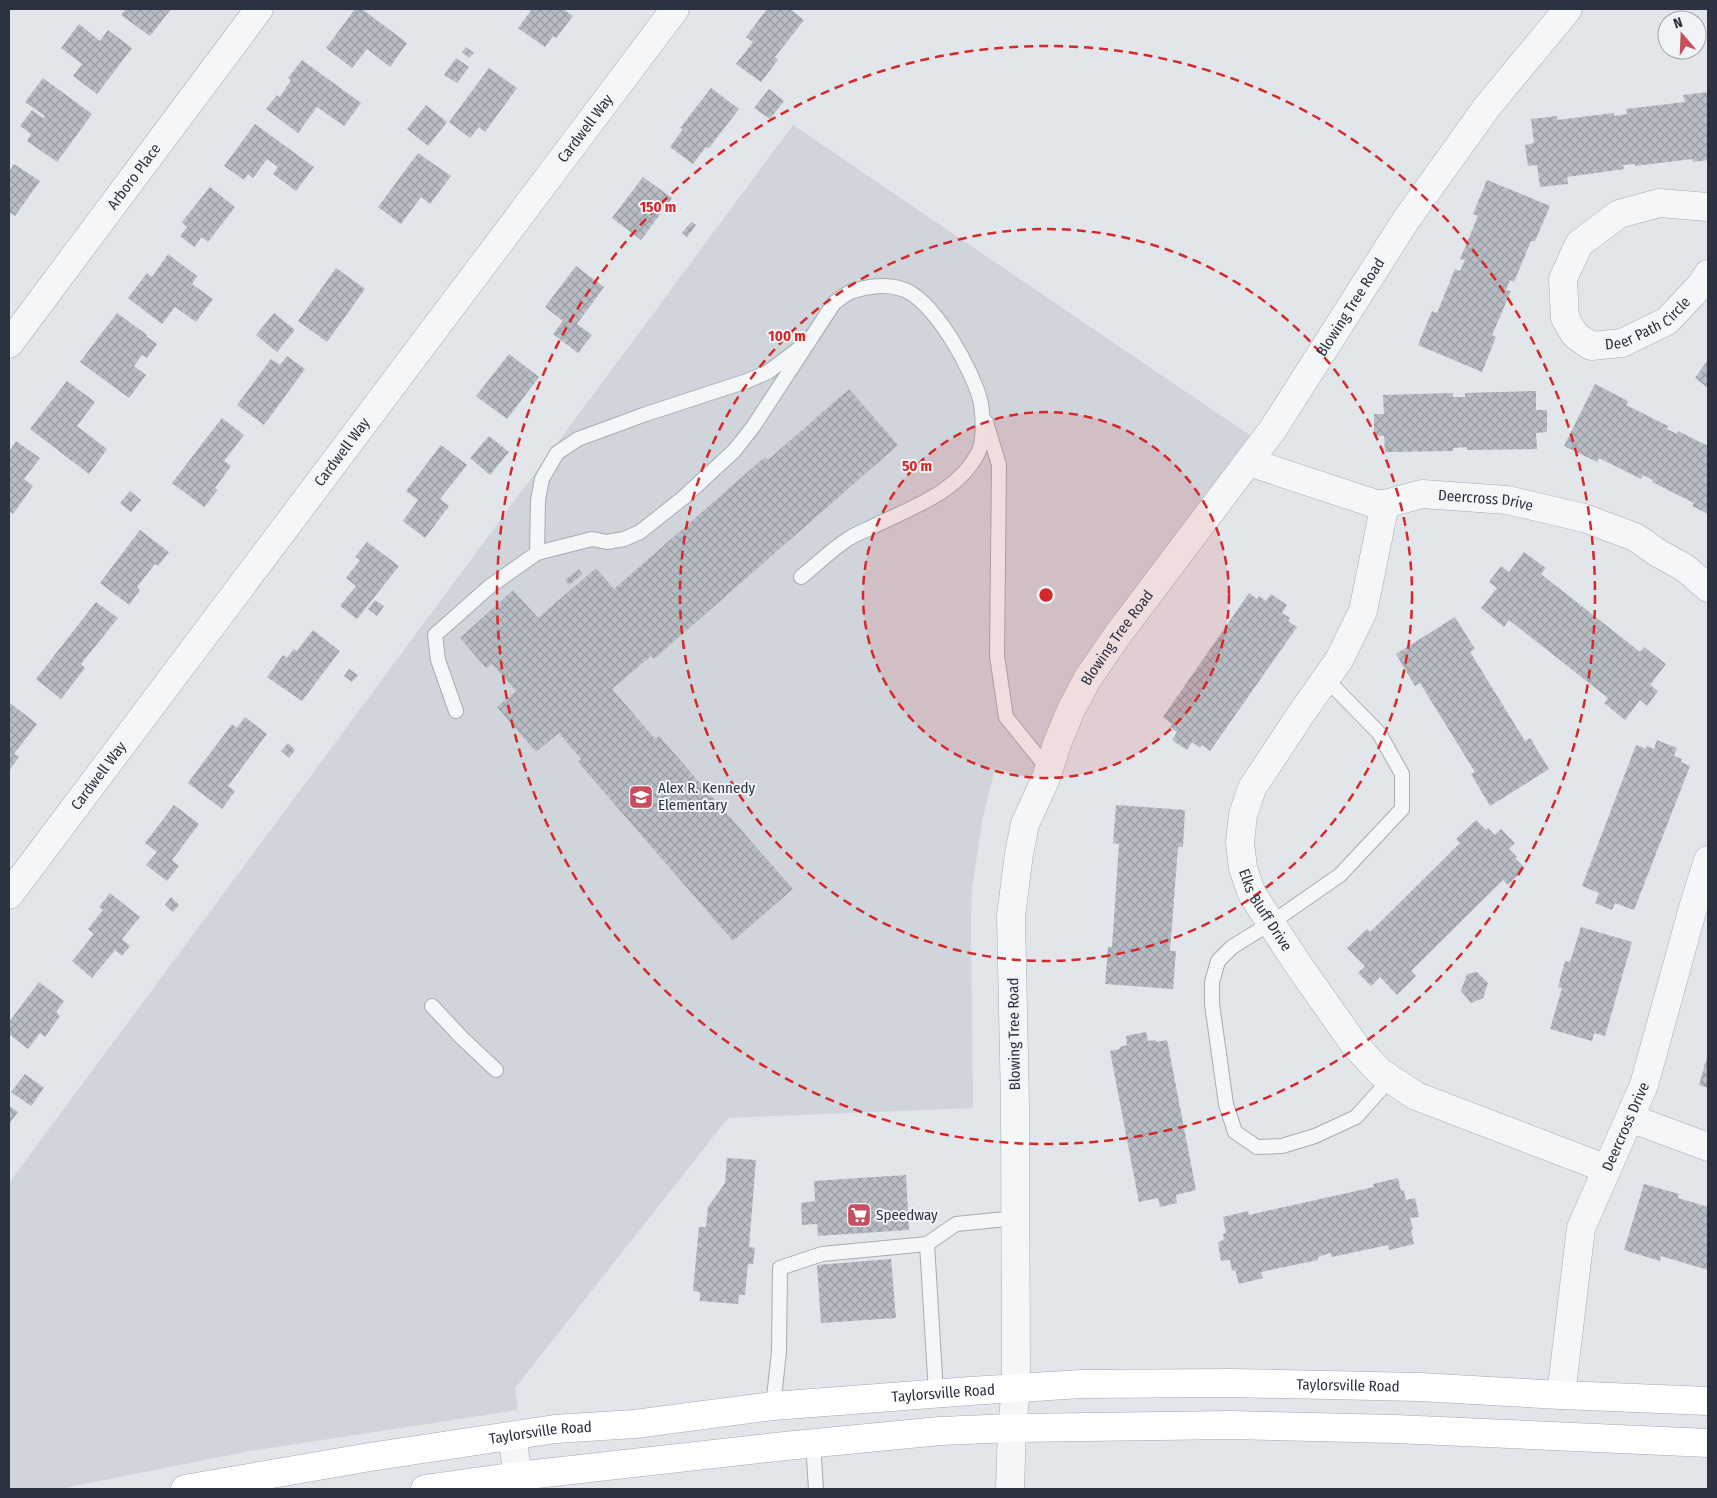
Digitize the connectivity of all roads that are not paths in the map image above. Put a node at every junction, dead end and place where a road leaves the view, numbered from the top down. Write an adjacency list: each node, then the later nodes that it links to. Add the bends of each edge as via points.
1 (259, 9): 7 (street, Arboro Place)
2 (675, 9): 18 (street, Cardwell Way)
3 (1568, 9): 9 (street, Blowing Tree Road, via 1487,107 1406,220)
4 (1708, 207): 5 (street, Deer Path Circle, via 1659,203 1619,214 1579,244 1563,279 1565,318 1575,335 1591,346 1622,342 1667,321)
5 (1708, 274)
6 (808, 342): 8 (lane, via 834,303 852,291 878,286 902,289 919,298 935,314 969,371); 11 (lane, via 734,451 640,532 624,539 607,542 592,539); 11 (lane, via 768,372 578,439 557,453 542,479 538,500)
7 (9, 344)
8 (981, 403): 12 (lane, via 983,432 979,450 963,474 923,503 848,538); 16 (lane, via 999,465 997,656 1006,718)
9 (1249, 462): 10 (street, Deercross Drive, via 1376,504); 16 (street, Blowing Tree Road, via 1088,678 1056,744)
10 (1385, 504): 13 (street, Deercross Drive, via 1422,494 1507,500 1584,518 1636,537 1685,568); 14 (street, Elks Bluff Drive, via 1364,611)
11 (537, 553): 15 (lane, via 489,587 436,635 438,660)
12 (801, 577)
13 (1708, 588)
14 (1326, 679): 19 (street, Elks Bluff Drive, via 1252,788 1243,815 1240,842 1243,868 1252,894); 19 (lane, via 1379,733 1402,774 1402,809 1340,875)
15 (456, 711)
16 (1048, 769): 26 (street, Blowing Tree Road, via 1025,824 1012,916)
17 (1708, 860): 23 (street, Deercross Drive, via 1644,1085)
18 (12, 883)
19 (1271, 923): 22 (street, Elks Bluff Drive, via 1354,1044); 22 (lane, via 1232,947 1218,961 1212,982 1212,1004 1226,1104 1235,1132 1257,1147 1282,1146 1315,1136 1356,1117)
20 (432, 1006): 21 (lane)
21 (496, 1070)
22 (1390, 1079): 25 (street, Elks Bluff Drive, via 1416,1096)
23 (1630, 1118): 24 (street); 25 (street, Deercross Drive)
24 (1708, 1147)
25 (1607, 1169): 30 (street, Deercross Drive, via 1581,1228)
26 (1016, 1218): 27 (lane, via 956,1224); 28 (street, Blowing Tree Road)
27 (926, 1244): 29 (lane); 32 (lane, via 822,1254 780,1268 779,1352)
28 (1016, 1389): 29 (main road, Taylorsville Road); 30 (main road, Taylorsville Road, via 1082,1384 1231,1383 1419,1387); 33 (street, Blowing Tree Road)
29 (936, 1393): 32 (main road, Taylorsville Road)
30 (1561, 1395): 31 (main road, Taylorsville Road)
31 (1708, 1400)
32 (773, 1406): 34 (main road, Taylorsville Road)
33 (1012, 1428): 35 (main road); 36 (main road, via 1231,1426 1395,1429); 41 (street, Blowing Tree Road)
34 (512, 1436): 37 (street); 38 (main road, Taylorsville Road)
35 (813, 1443): 37 (main road); 40 (lane)
36 (1708, 1443)
37 (519, 1483): 39 (main road)
38 (185, 1489)
39 (425, 1489)
40 (816, 1489)
41 (1010, 1489)

